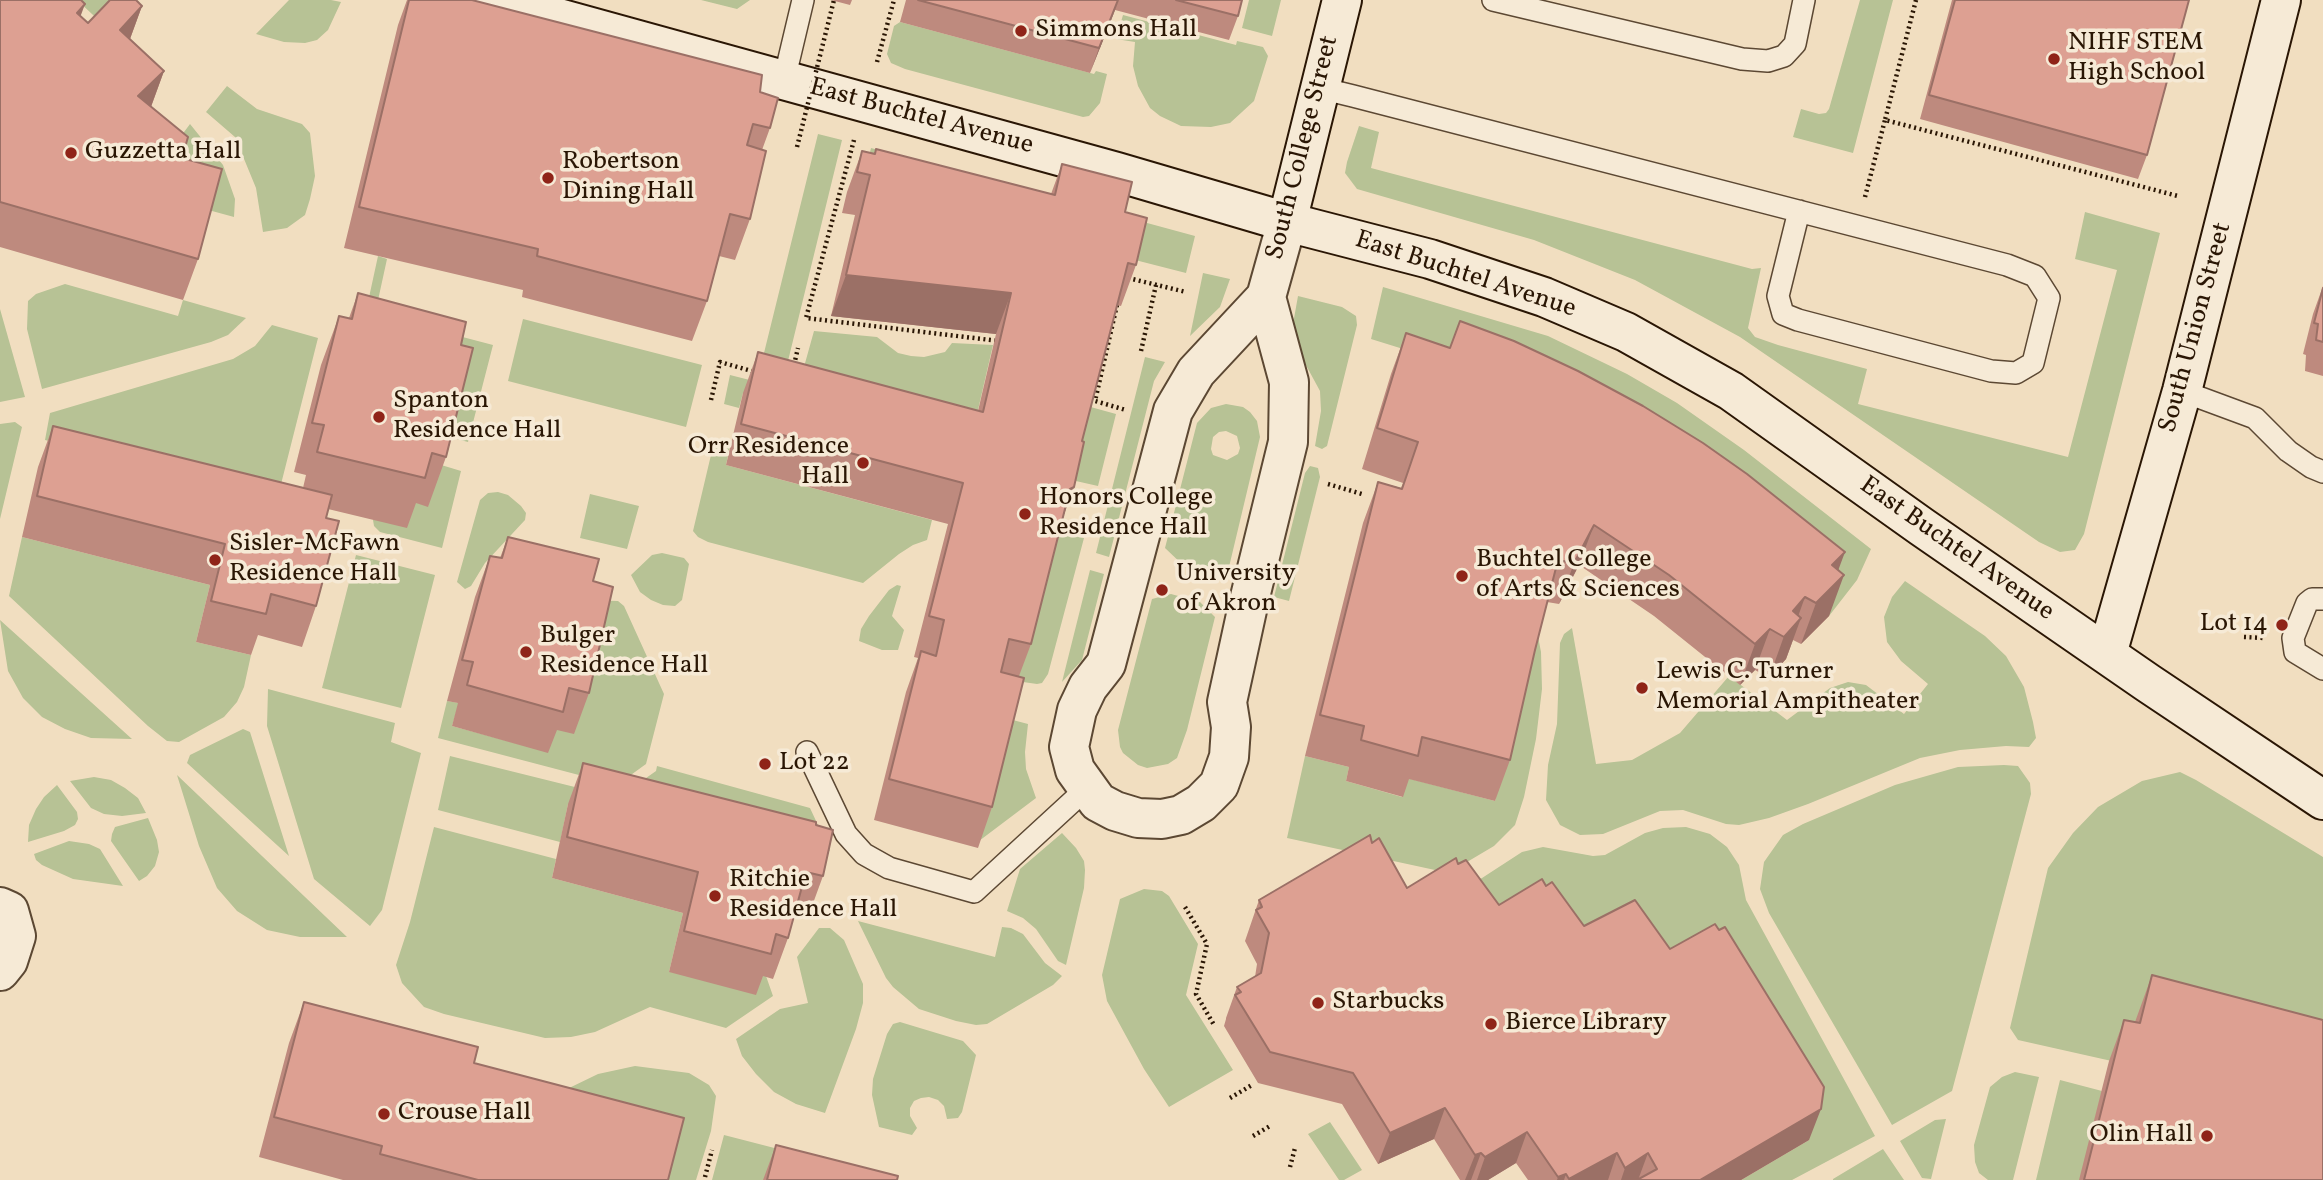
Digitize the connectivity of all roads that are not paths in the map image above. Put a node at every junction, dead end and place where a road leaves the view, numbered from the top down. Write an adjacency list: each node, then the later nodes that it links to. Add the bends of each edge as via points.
1 (493, 0): 7 (street, East Buchtel Avenue)
2 (803, 0): 7 (lane)
3 (1342, 0): 8 (street, South College Street)
4 (1493, 0): 5 (lane, via 1742,59 1768,61 1784,56 1795,44)
5 (1804, 0)
6 (2281, 0): 12 (street, South Union Street)
7 (783, 80): 10 (street, East Buchtel Avenue)
8 (1320, 88): 9 (lane); 10 (street, South College Street)
9 (1799, 211): 9 (lane, via 2035,276 2049,298 2033,363 2016,373 1991,370 1783,314 1778,296)
10 (1287, 222): 11 (street, South College Street); 15 (street, East Buchtel Avenue, via 1430,259 1544,296 1626,332 1731,391)
11 (1266, 297): 18 (street, South College Street, via 1196,372 1173,411 1106,664 1077,710 1069,747); 18 (street, South College Street, via 1290,382 1288,442 1227,702 1229,757 1219,785 1181,815 1162,819 1115,811)
12 (2182, 391): 13 (lane, via 2255,418 2288,451); 15 (street, South Union Street)
13 (2323, 472)
14 (2323, 599): 16 (lane, via 2307,603 2293,638 2295,652)
15 (2107, 654): 19 (street, East Buchtel Avenue)
16 (2323, 670)
17 (807, 752): 18 (lane, via 846,834 864,854 889,868 974,892)
18 (1086, 789)
19 (2323, 800)
20 (0, 907): 21 (street, via 9,911 16,936)
21 (0, 971)

